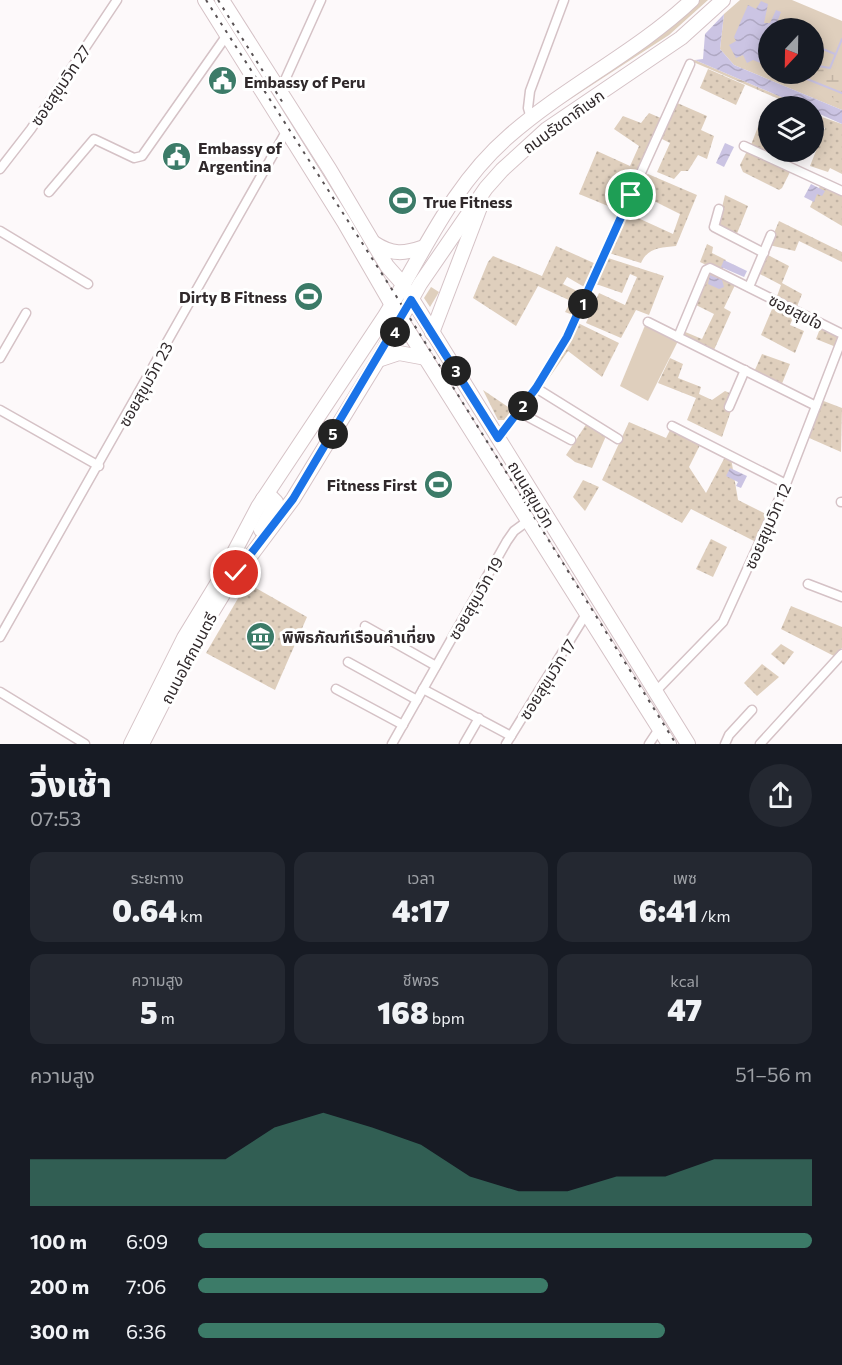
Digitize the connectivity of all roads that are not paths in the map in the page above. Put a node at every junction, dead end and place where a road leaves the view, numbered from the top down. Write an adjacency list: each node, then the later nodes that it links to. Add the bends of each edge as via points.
1 (117, 0): 15 (street, ซอยสุขุมวิท 27, via 31,129)
2 (205, 0): 8 (main road, ถนนสุขุมวิท)
3 (222, 0): 10 (main road, ถนนสุขุมวิท)
4 (321, 0): 10 (street)
5 (564, 0): 11 (street, via 530,91)
6 (692, 0): 11 (main road, ถนนรัชดาภิเษก)
7 (723, 0): 14 (main road, ถนนรัชดาภิเษก, via 681,38 554,124)
8 (227, 35): 12 (main road, ถนนสุขุมวิท); 19 (street, via 142,156 134,158 94,139)
9 (690, 64): 42 (street, via 576,320)
10 (280, 91): 23 (main road, ถนนสุขุมวิท)
11 (531, 118): 16 (main road, ถนนรัชดาภิเษก, via 486,158)
12 (287, 130): 30 (main road, ถนนสุขุมวิท); 51 (street, ซอยสุขุมวิท 23)
13 (744, 146): 18 (street)
14 (519, 153): 16 (main road, via 504,156 472,191 467,189); 17 (main road, ถนนรัชดาภิเษก)
15 (0, 168)
16 (468, 181): 24 (main road, ถนนรัชดาภิเษก)
17 (486, 188): 29 (main road, ถนนรัชดาภิเษก); 34 (main road)
18 (842, 191)
19 (49, 192)
20 (719, 209): 25 (street, via 714,227)
21 (0, 231): 27 (street)
22 (771, 235): 25 (street, ซอยสุขใจ)
23 (373, 242): 24 (main road, via 398,254); 26 (main road, ถนนสุขุมวิท)
24 (424, 247): 26 (main road, ถนนรัชดาภิเษก)
25 (764, 253): 28 (street, ซอยสุขใจ)
26 (402, 283): 29 (main road, ถนนสุขุมวิท); 30 (main road, ถนนรัชดาภิเษก)
27 (88, 284)
28 (749, 287): 35 (street, ซอยสุขใจ); 36 (street, ซอยสุขใจ, via 708,268)
29 (411, 300): 32 (main road, ถนนอโศกมนตรี); 34 (main road, ถนนสุขุมวิท)
30 (392, 305): 32 (main road, ถนนสุขุมวิท); 53 (main road, ถนนอโศกมนตรี)
31 (26, 313): 38 (street)
32 (402, 320): 39 (main road, ถนนสุขุมวิท); 40 (main road, ถนนอโศกมนตรี)
33 (648, 322): 36 (street)
34 (432, 333): 48 (main road, ถนนสุขุมวิท)
35 (842, 334)
36 (678, 337): 41 (street)
37 (842, 339): 43 (street, ซอยสุขุมวิท 12)
38 (0, 358)
39 (426, 358): 40 (main road, via 399,353); 54 (main road, ถนนสุขุมวิท)
40 (378, 360): 55 (main road, ถนนอโศกมนตรี, via 293,499)
41 (745, 370): 43 (street); 44 (street)
42 (536, 388): 46 (street); 49 (street)
43 (816, 406): 52 (street, ซอยสุขุมวิท 12)
44 (729, 407)
45 (0, 410): 51 (street)
46 (519, 412): 48 (street); 50 (street)
47 (672, 426): 52 (street)
48 (498, 438): 66 (main road, ถนนสุขุมวิท)
49 (618, 439)
50 (571, 440)
51 (99, 465): 60 (street, ซอยสุขุมวิท 23)
52 (786, 484): 66 (street, ซอยสุขุมวิท 12, via 723,622)
53 (263, 499): 55 (main road, via 273,497 276,504); 75 (main road, ถนนอโศกมนตรี, via 178,648)
54 (529, 520): 58 (main road, ถนนสุขุมวิท); 63 (street, ซอยสุขุมวิท 19, via 507,541)
55 (248, 556): 76 (main road, ถนนอโศกมนตรี, via 195,640)
56 (808, 584): 57 (street)
57 (842, 597)
58 (589, 615): 72 (main road, ถนนสุขุมวิท); 73 (street, ซอยสุขุมวิท 17)
59 (365, 626): 63 (street)
60 (0, 637)
61 (842, 654): 83 (street)
62 (348, 662): 68 (street)
63 (436, 666): 65 (street, ซอยสุขุมวิท 19)
64 (336, 688): 71 (street)
65 (423, 689): 68 (street, ซอยสุขุมวิท 19); 70 (street)
66 (656, 691): 81 (main road, ถนนสุขุมวิท)
67 (0, 692): 74 (street)
68 (417, 700): 71 (street, ซอยสุขุมวิท 19)
69 (752, 710): 82 (street)
70 (480, 718): 73 (street); 78 (street)
71 (403, 725): 77 (street, ซอยสุขุมวิท 19)
72 (659, 729): 79 (street); 80 (main road, ถนนสุขุมวิท)
73 (509, 740)
74 (85, 744)
75 (131, 744)
76 (142, 744)
77 (392, 744)
78 (464, 744)
79 (649, 744)
80 (669, 744)
81 (688, 744)
82 (725, 744)
83 (760, 744)

